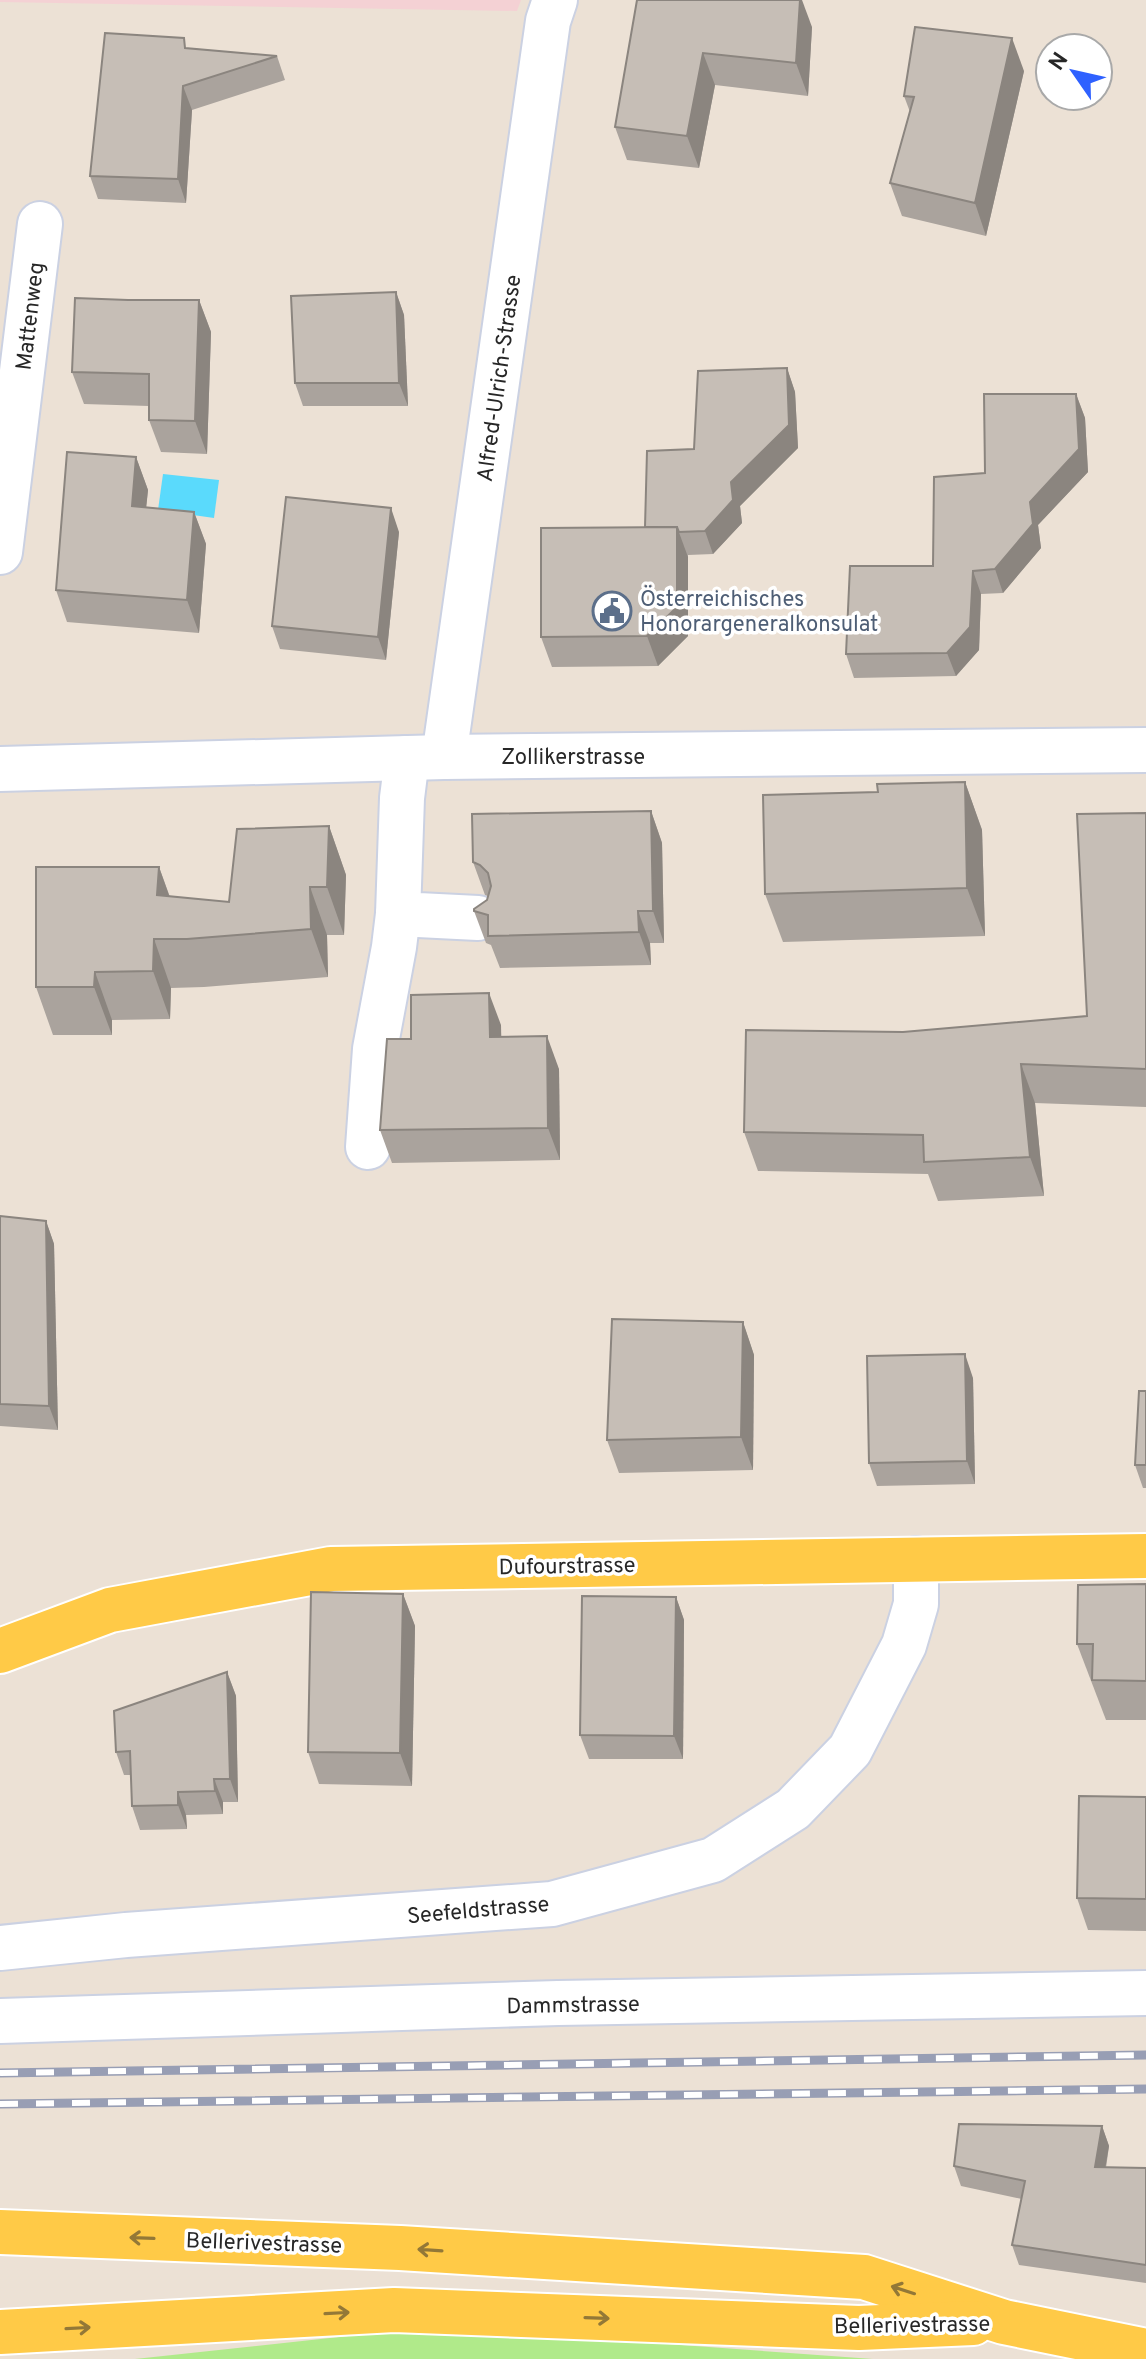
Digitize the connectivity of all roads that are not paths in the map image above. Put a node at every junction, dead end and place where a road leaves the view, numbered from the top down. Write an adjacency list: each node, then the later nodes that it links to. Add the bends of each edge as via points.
1 (555, 0): 5 (street, Alfred-Ulrich-Strasse)
2 (40, 224): 3 (street, Mattenweg)
3 (0, 552)
4 (1146, 750): 5 (street, Zollikerstrasse)
5 (426, 758): 6 (street, Zollikerstrasse); 7 (street, Alfred-Ulrich-Strasse, via 402,798)
6 (0, 769)
7 (398, 914): 8 (street); 9 (street, Alfred-Ulrich-Strasse, via 375,1049)
8 (478, 918)
9 (368, 1147)
10 (1146, 1556): 11 (main road, Dufourstrasse)
11 (916, 1559): 12 (main road, Dufourstrasse, via 331,1569 110,1610); 13 (street, Seefeldstrasse, via 916,1604 904,1645 850,1750 793,1809 713,1860 552,1904)
12 (0, 1651)
13 (0, 1948)
14 (1146, 1993): 15 (street, Dammstrasse, via 558,2003)
15 (0, 2021)
16 (0, 2232): 17 (main road, Bellerivestrasse, one-way to 16, via 864,2277 415,2249)
17 (1004, 2322): 18 (main road, Bellerivestrasse, one-way to 17, via 394,2310 859,2328); 19 (main road)
18 (0, 2332)
19 (1146, 2351)

